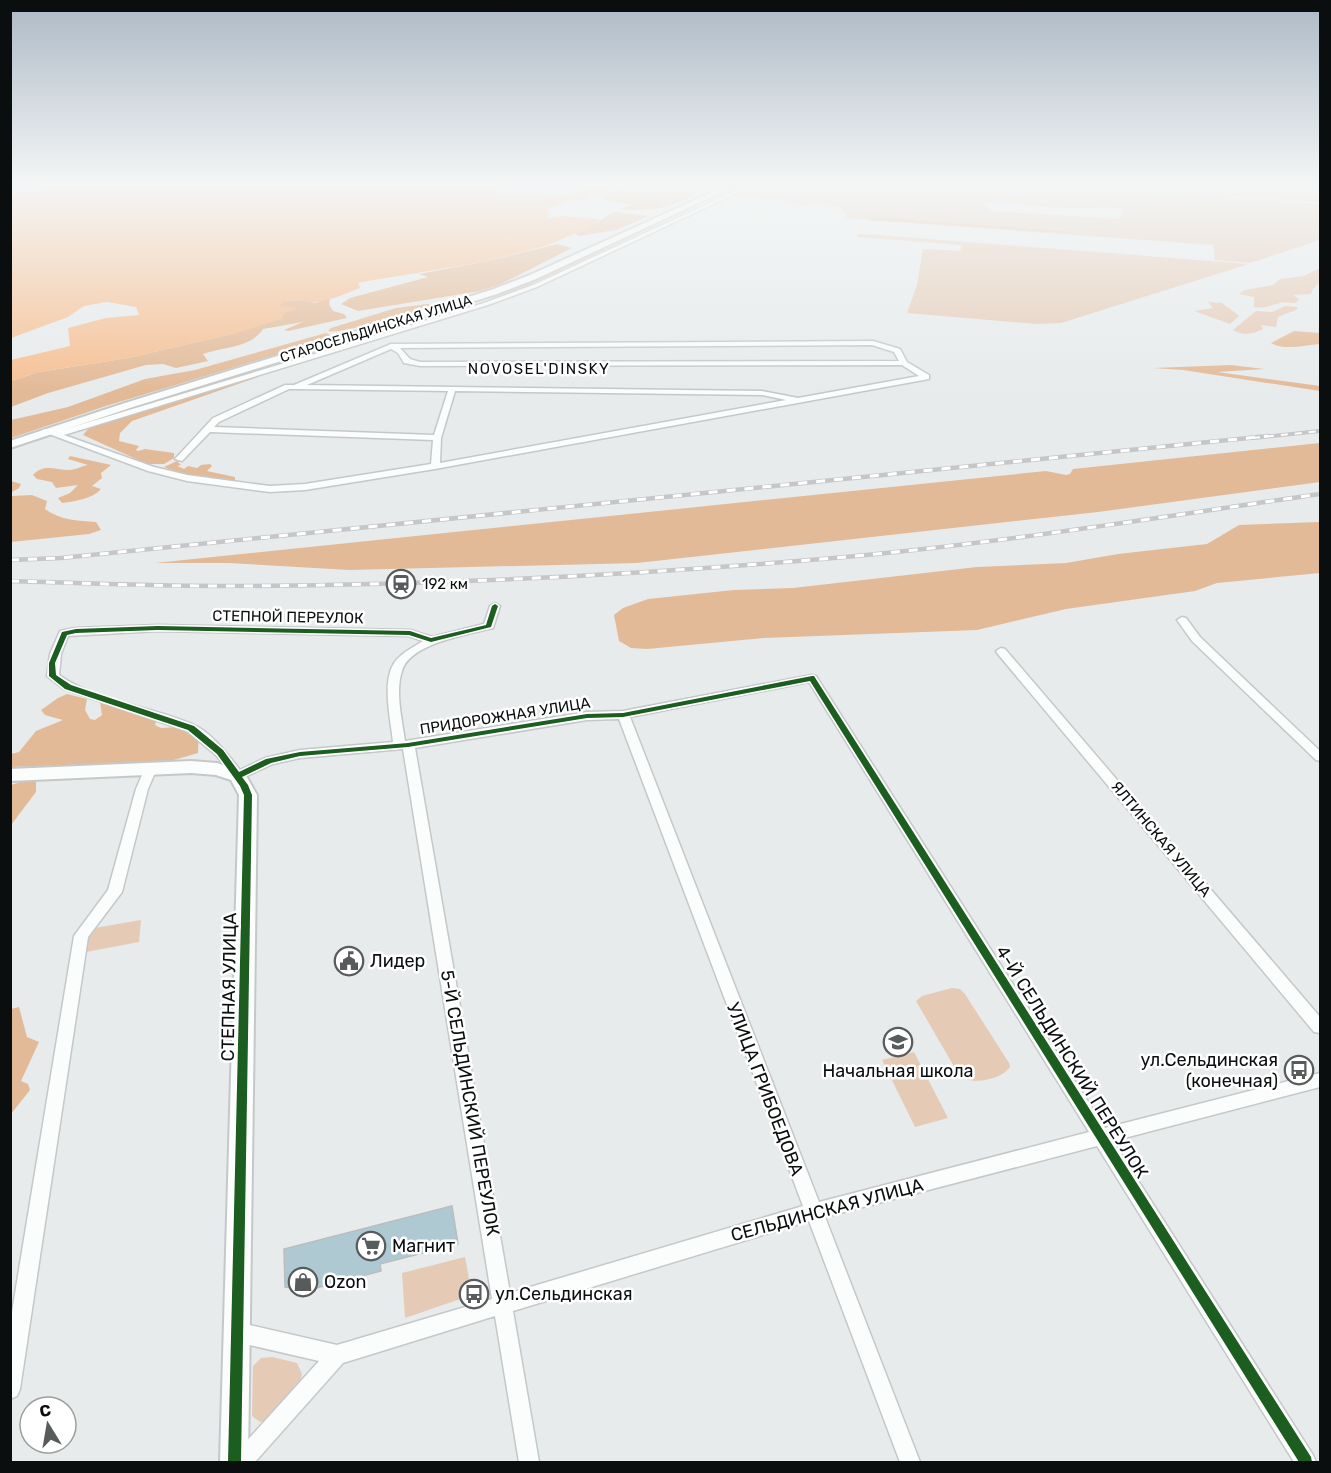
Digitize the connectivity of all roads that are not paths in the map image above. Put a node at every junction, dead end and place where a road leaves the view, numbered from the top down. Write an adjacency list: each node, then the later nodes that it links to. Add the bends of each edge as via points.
1 (581, 255): 3 (main road, СТАРОСЕЛЬДИНСКАЯ УЛИЦА)
2 (602, 255): 4 (street, via 535,286)
3 (460, 304): 4 (street); 12 (main road, СТАРОСЕЛЬДИНСКАЯ УЛИЦА)
4 (471, 308): 5 (street)
5 (371, 338): 6 (street); 12 (street)
6 (391, 346): 7 (street, via 402,352 407,361 420,364); 7 (street, via 873,343 897,351); 8 (street)
7 (904, 363): 10 (street, via 926,377)
8 (295, 387): 9 (street); 11 (street, via 216,420)
9 (452, 390): 10 (street, via 762,393); 13 (street)
10 (798, 400): 16 (street)
11 (206, 429): 13 (street); 15 (street)
12 (50, 433): 14 (main road, СТАРОСЕЛЬДИНСКАЯ УЛИЦА); 16 (street, via 151,469 270,489 339,483)
13 (437, 438): 16 (street)
14 (10, 445)
15 (178, 459)
16 (435, 466)
17 (495, 606): 20 (street, СТЕПНОЙ ПЕРЕУЛОК, via 489,626)
18 (1182, 620): 25 (street, via 1196,639)
19 (64, 633): 20 (street, СТЕПНОЙ ПЕРЕУЛОК, via 220,629 410,633); 28 (street, СТЕПНАЯ УЛИЦА, via 52,663 54,676 68,687 91,696 191,728 220,752)
20 (431, 640): 24 (street, 5-Й СЕЛЬДИНСКИЙ ПЕРЕУЛОК, via 406,657 394,678)
21 (1001, 651): 29 (street, ЯЛТИНСКАЯ УЛИЦА)
22 (812, 678): 23 (street, ПРИДОРОЖНАЯ УЛИЦА); 31 (street, 4-Й СЕЛЬДИНСКИЙ ПЕРЕУЛОК)
23 (623, 715): 24 (street, ПРИДОРОЖНАЯ УЛИЦА, via 587,716); 32 (street, УЛИЦА ГРИБОЕДОВА)
24 (404, 745): 28 (street, ПРИДОРОЖНАЯ УЛИЦА, via 300,754 269,761); 33 (street, 5-Й СЕЛЬДИНСКИЙ ПЕРЕУЛОК)
25 (1320, 757)
26 (151, 768): 27 (main road); 28 (main road, via 217,769); 36 (street, via 115,892 81,936)
27 (10, 775)
28 (238, 776): 34 (main road, СТЕПНАЯ УЛИЦА, via 249,803)
29 (1320, 1027)
30 (1320, 1080): 31 (street, СЕЛЬДИНСКАЯ УЛИЦА)
31 (1102, 1138): 32 (street, СЕЛЬДИНСКАЯ УЛИЦА); 41 (street, 4-Й СЕЛЬДИНСКИЙ ПЕРЕУЛОК)
32 (812, 1212): 33 (street, СЕЛЬДИНСКАЯ УЛИЦА); 40 (street, УЛИЦА ГРИБОЕДОВА)
33 (503, 1303): 35 (street, СЕЛЬДИНСКАЯ УЛИЦА); 39 (street, 5-Й СЕЛЬДИНСКИЙ ПЕРЕУЛОК)
34 (236, 1332): 35 (street); 37 (main road, СТЕПНАЯ УЛИЦА)
35 (337, 1355): 38 (street)
36 (10, 1389)
37 (234, 1462)
38 (241, 1462)
39 (529, 1462)
40 (910, 1462)
41 (1306, 1462)

